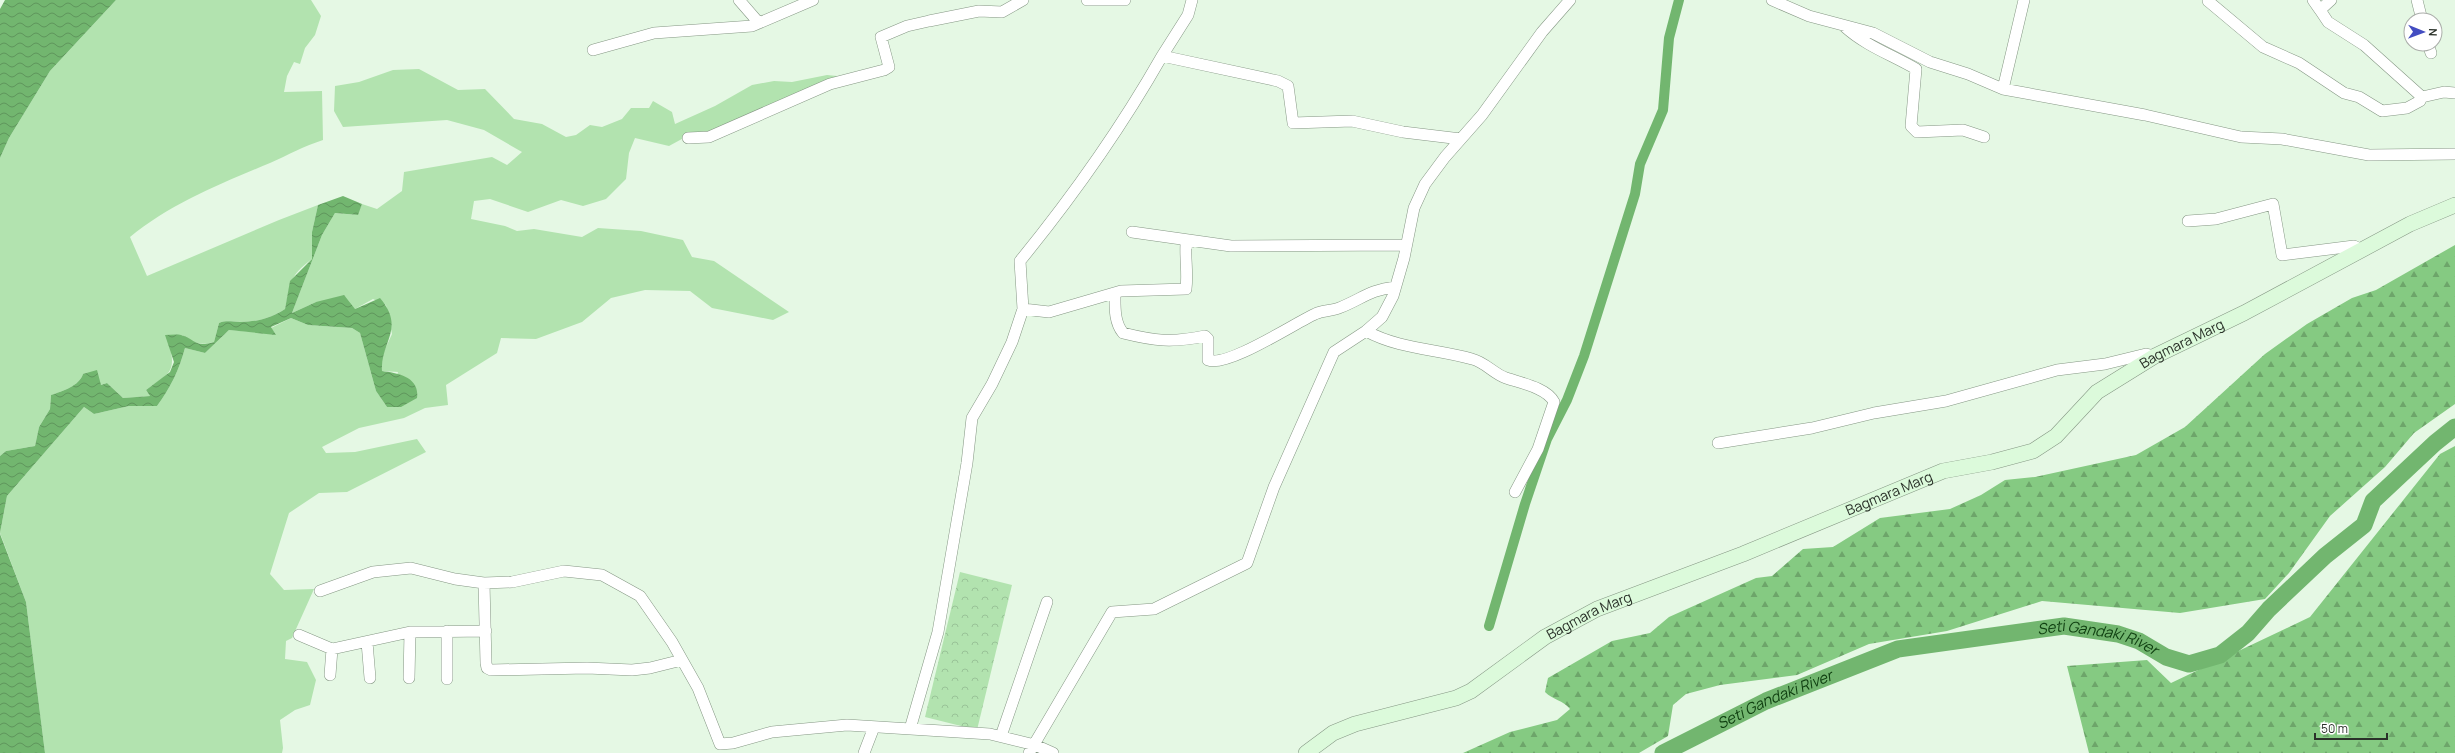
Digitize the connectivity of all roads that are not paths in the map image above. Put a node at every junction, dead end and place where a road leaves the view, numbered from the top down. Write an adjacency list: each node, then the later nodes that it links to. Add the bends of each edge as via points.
1 (739, 0): 16 (street)
2 (813, 0): 16 (street)
3 (1023, 0): 24 (street, via 1002,12 979,11 907,26 881,37 889,67 884,70 830,84 709,137)
4 (1087, 0): 5 (street)
5 (1125, 0)
6 (1192, 0): 19 (street, via 1188,15)
7 (1570, 0): 25 (street, via 1542,32 1482,115)
8 (1775, 0): 17 (street, via 1809,16)
9 (2024, 0): 20 (street)
10 (2209, 0): 22 (street, via 2263,47 2299,63 2344,93 2359,97 2382,111 2407,108 2420,101)
11 (2313, 0): 14 (street)
12 (2331, 0): 14 (street)
13 (2417, 0): 15 (street)
14 (2320, 10): 22 (street, via 2328,22 2364,45)
15 (2420, 12)
16 (759, 23): 18 (street, via 752,26 654,33)
17 (1843, 25): 20 (street, via 1873,33 1930,62); 23 (street, via 1856,37 1916,69 1911,126 1917,132 1963,130)
18 (593, 50)
19 (1162, 56): 25 (street, via 1278,81 1288,86 1292,123 1352,121 1403,132); 35 (street, via 1108,144 1020,261)
20 (2003, 89): 26 (street, via 2145,115 2241,137 2282,139 2369,155)
21 (2455, 93): 22 (street, via 2444,92)
22 (2422, 97)
23 (1984, 137)
24 (688, 138)
25 (1461, 139): 31 (street, via 1425,184 1414,208)
26 (2455, 154)
27 (2455, 205): 32 (main road, Bagmara Marg, via 2410,224)
28 (2188, 221): 32 (street, via 2216,218 2273,204 2282,255 2354,246)
29 (1132, 232): 30 (street)
30 (1194, 241): 31 (street, via 1270,248); 34 (street, via 1186,244 1186,289)
31 (1406, 245): 33 (street)
32 (2362, 250): 37 (main road, Bagmara Marg, via 2244,313)
33 (1395, 287): 34 (street, via 1376,289 1338,309 1317,312 1232,358 1213,362 1208,360 1208,339 1205,336 1180,342 1123,334 1118,328); 36 (street, via 1382,317)
34 (1115, 293): 35 (street, via 1048,312)
35 (1023, 309): 55 (street, via 1012,342 972,418 967,463 938,632)
36 (1366, 331): 39 (street, via 1383,340 1478,361 1504,378 1522,382 1551,395 1554,402 1538,449); 57 (street, via 1334,352 1274,487 1247,563 1154,608 1112,612)
37 (2154, 356): 38 (street, via 2146,354 2105,364 2057,370 1946,402); 60 (main road, Bagmara Marg, via 2097,392 2056,436 2033,451 1943,471 1743,554 1597,609 1546,637 1471,692 1355,724 1333,733)
38 (1718, 443)
39 (1515, 492)
40 (484, 583): 41 (street, via 454,579 411,568 374,572); 44 (street); 49 (street, via 512,582 564,571 602,575 640,596)
41 (320, 591)
42 (1047, 602): 56 (street)
43 (447, 631): 44 (street); 45 (street); 53 (street)
44 (486, 631): 49 (street, via 486,664 491,670 632,670)
45 (410, 632): 47 (street); 52 (street)
46 (299, 635): 48 (street)
47 (367, 642): 48 (street); 51 (street)
48 (332, 649): 50 (street)
49 (682, 660): 54 (street, via 698,688 720,744 772,732 847,725)
50 (330, 675)
51 (370, 678)
52 (409, 678)
53 (447, 679)
54 (874, 727): 55 (street); 58 (street)
55 (910, 729): 56 (street)
56 (1002, 736): 57 (street)
57 (1032, 749): 59 (street)
58 (864, 753)
59 (1053, 753)
60 (1306, 753)

